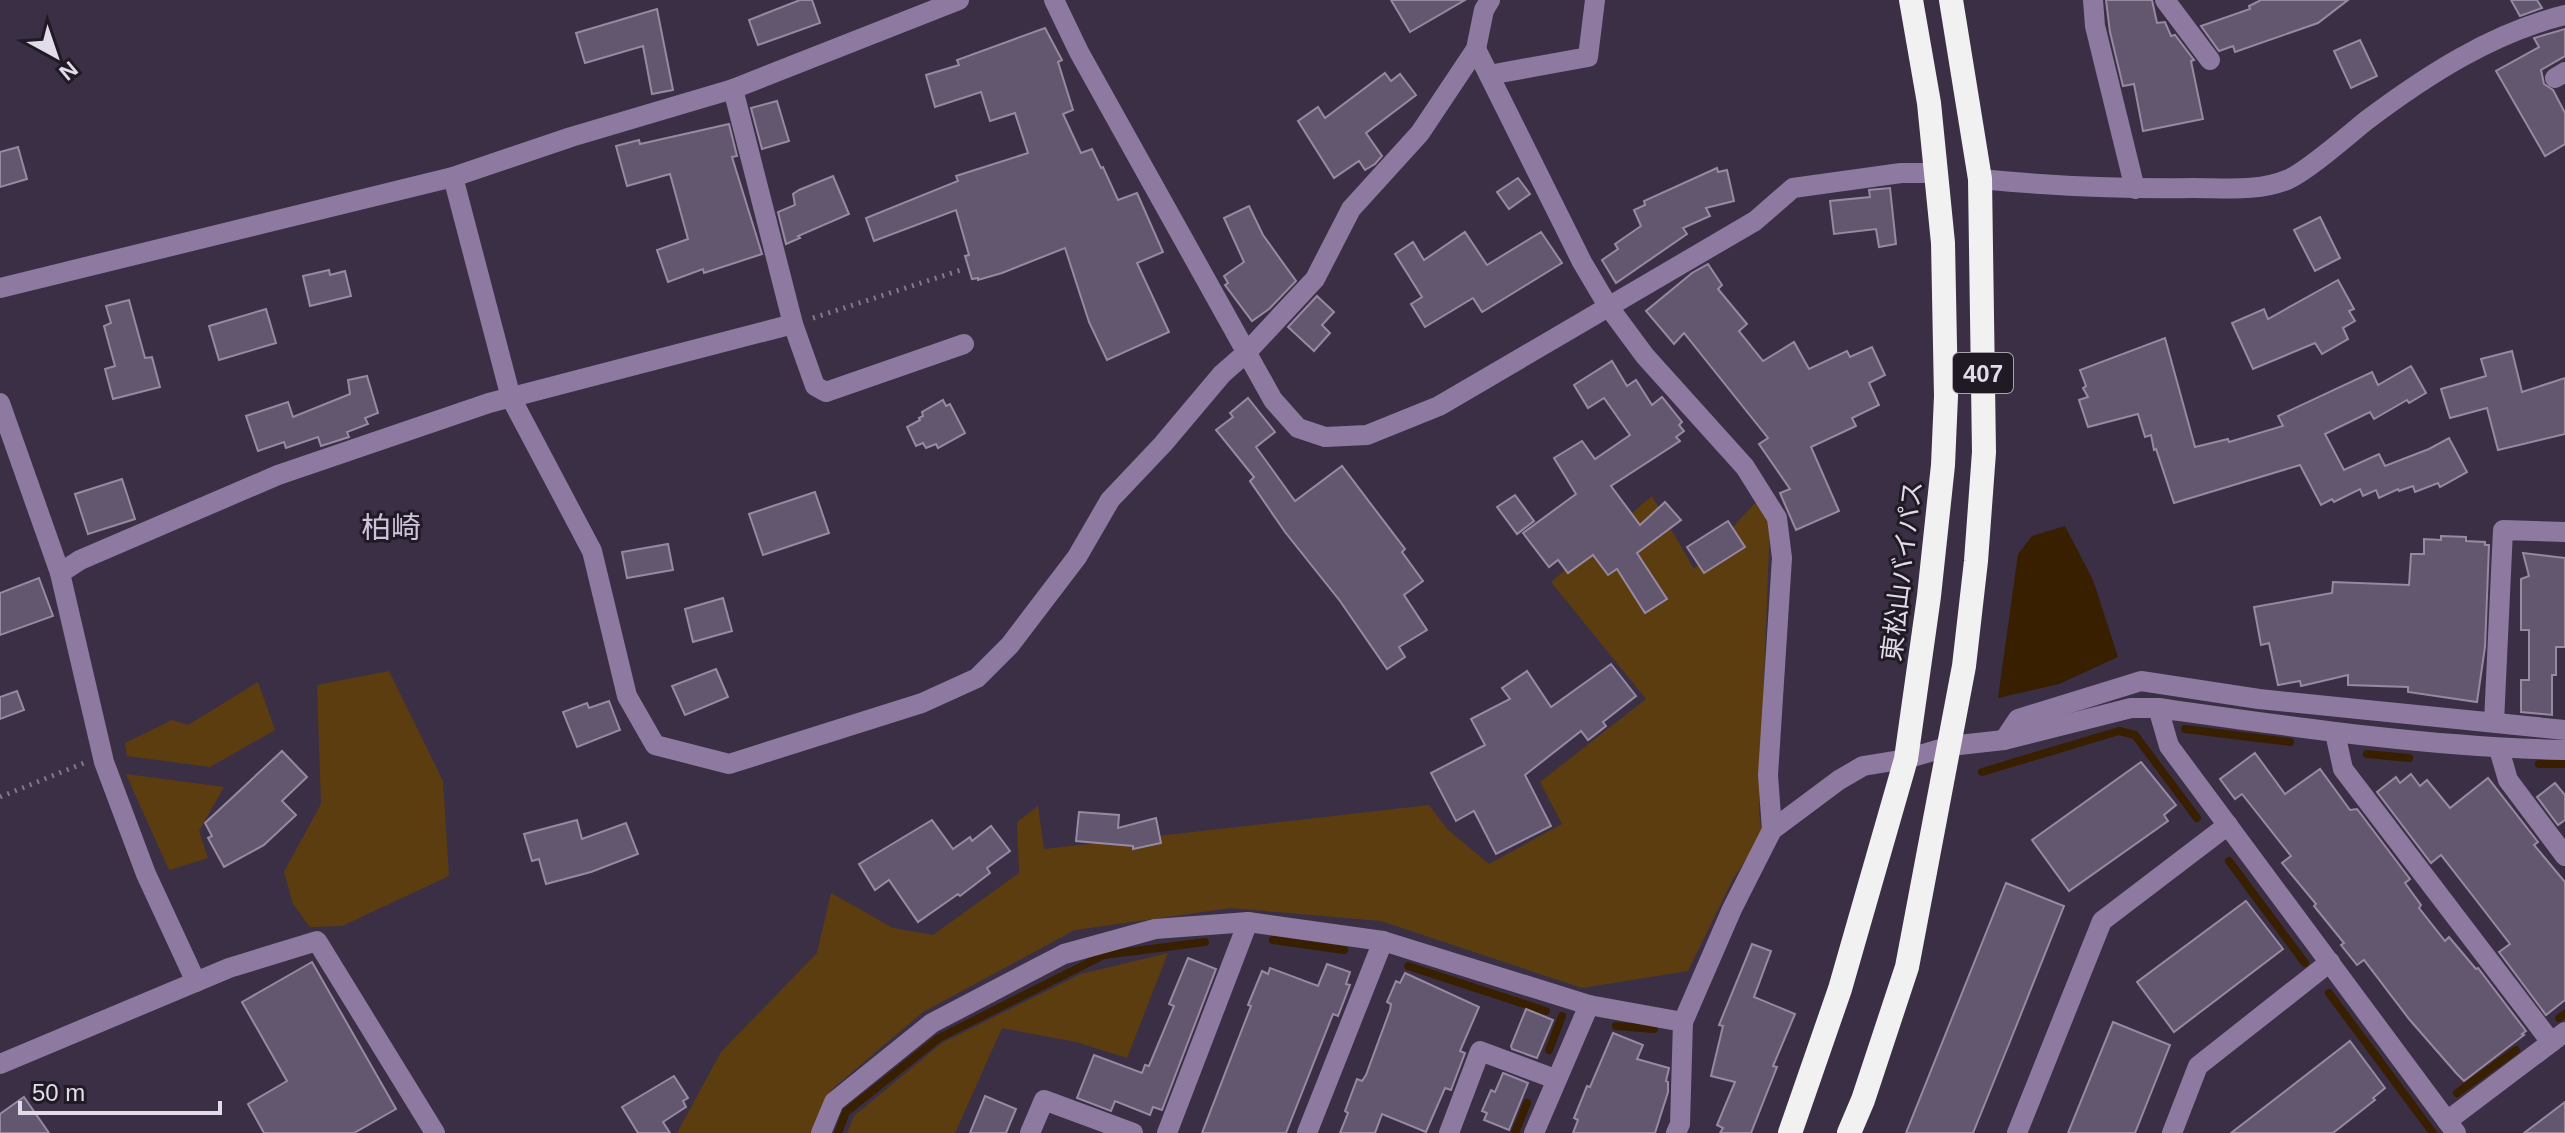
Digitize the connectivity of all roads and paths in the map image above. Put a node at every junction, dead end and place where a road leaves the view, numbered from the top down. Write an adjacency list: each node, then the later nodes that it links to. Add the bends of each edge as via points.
1 (959, 0): 15 (street)
2 (1054, 0): 25 (street)
3 (1470, 0): 11 (street)
4 (1490, 0): 11 (street)
5 (1595, 0): 14 (street, via 1588,57)
6 (1911, 0): 16 (highway, 東松山バイパス / 407)
7 (1951, 0): 18 (highway, 407)
8 (2093, 0): 19 (street)
9 (2165, 0): 13 (street)
10 (2565, 15): 19 (street, via 2532,23 2465,55 2390,103 2292,178 2263,188)
11 (1482, 21): 12 (street)
12 (1476, 49): 14 (street); 25 (street, via 1420,133 1351,209 1315,279)
13 (2210, 60)
14 (1489, 75): 22 (street)
15 (733, 89): 17 (street); 23 (street)
16 (1937, 173): 22 (street, via 1793,188 1755,221); 39 (highway, 東松山バイパス / 407, via 1945,318 1943,465)
17 (453, 177): 21 (street); 26 (street)
18 (1980, 179): 19 (street); 35 (highway, 407, via 1984,452 1964,666)
19 (2135, 189)
20 (961, 270): 23 (path)
21 (0, 288)
22 (1608, 306): 25 (street, via 1439,406 1367,435 1325,437 1298,428 1273,400); 42 (street, via 1645,356 1745,467 1777,518 1782,558 1768,775)
23 (793, 324): 24 (street, via 815,386 826,392); 26 (street)
24 (964, 344)
25 (1246, 353): 26 (street, via 1110,500 1077,557 1010,645 977,678 922,703 729,764 655,745 627,696 592,551)
26 (511, 398): 29 (street, via 278,475)
27 (0, 403): 29 (street)
28 (2565, 532): 31 (street, via 2503,530)
29 (60, 573): 38 (street)
30 (2158, 708): 33 (street); 34 (street, via 2131,708); 41 (street, via 2169,746)
31 (2494, 722): 32 (street); 34 (street, via 2141,681 2018,719)
32 (2565, 730)
33 (2335, 733): 36 (street); 50 (street, via 2343,769)
34 (2004, 740): 35 (street)
35 (1950, 746): 39 (street); 64 (highway, 407, via 1907,967)
36 (2499, 749): 37 (street); 43 (street, via 2508,780)
37 (2565, 750)
38 (102, 755): 40 (path); 47 (street, via 146,874)
39 (1906, 759): 42 (street, via 1863,766); 63 (highway, 東松山バイパス / 407, via 1840,989)
40 (0, 797)
41 (2228, 825): 46 (street); 65 (street, via 2102,921)
42 (1772, 830): 49 (street)
43 (2565, 856)
44 (1248, 922): 45 (street); 55 (street, via 1155,929 1064,954 932,1023 834,1102); 58 (street)
45 (1383, 941): 48 (street); 59 (street)
46 (2330, 962): 53 (street); 66 (street, via 2198,1066)
47 (196, 982): 51 (street); 54 (street, via 317,941)
48 (1589, 1005): 49 (street); 52 (street)
49 (1683, 1022): 62 (street)
50 (2558, 1037): 53 (street)
51 (0, 1064)
52 (1555, 1079): 60 (street, via 1480,1051); 61 (street)
53 (2452, 1127)
54 (435, 1133)
55 (821, 1133)
56 (1030, 1133): 57 (street, via 1044,1100)
57 (1133, 1133)
58 (1167, 1133)
59 (1307, 1133)
60 (1449, 1133)
61 (1534, 1133)
62 (1676, 1133)
63 (1790, 1133)
64 (1849, 1133)
65 (2017, 1133)
66 (2172, 1133)

